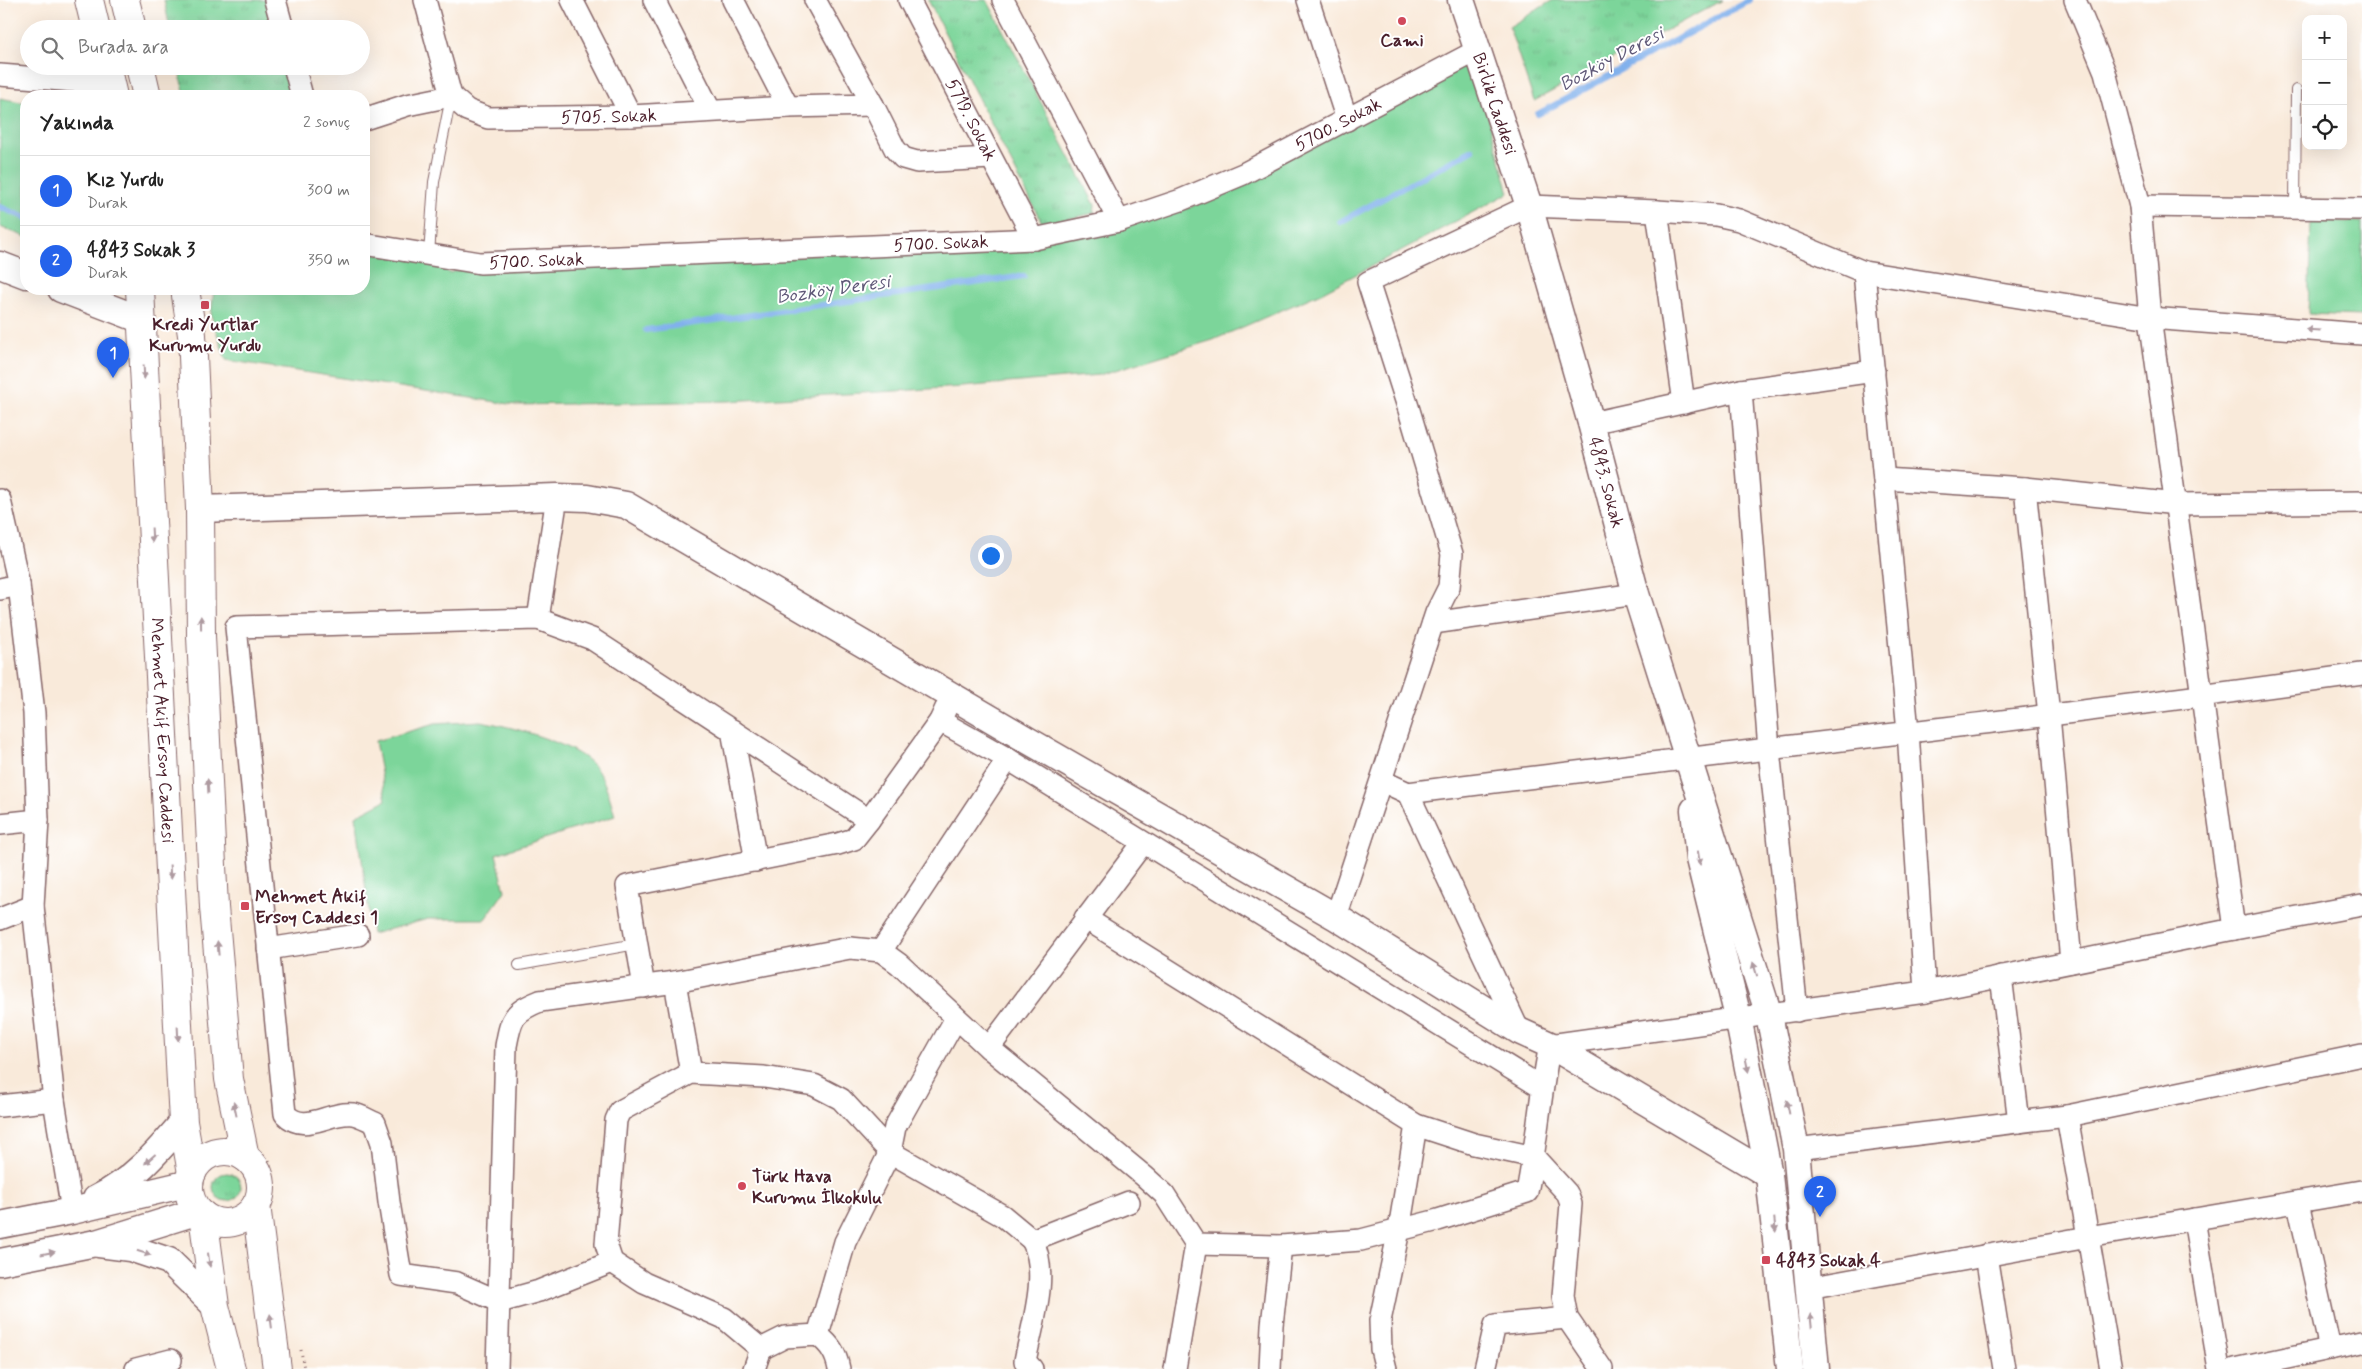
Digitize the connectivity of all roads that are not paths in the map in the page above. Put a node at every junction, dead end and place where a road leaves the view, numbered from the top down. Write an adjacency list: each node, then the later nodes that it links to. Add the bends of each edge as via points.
1 (88, 0): 14 (main road)
2 (125, 0): 15 (main road)
3 (275, 0): 16 (street)
4 (425, 0): 25 (street)
5 (572, 0): 29 (street)
6 (654, 0): 28 (street)
7 (733, 0): 27 (street)
8 (815, 0): 26 (street)
9 (909, 0): 32 (street, 5719. Sokak)
10 (1003, 0): 38 (street)
11 (1308, 0): 31 (street)
12 (1462, 0): 17 (street, Birlik Caddesi)
13 (2075, 0): 34 (street, via 2105,72)
14 (94, 20)
15 (130, 20)
16 (281, 20)
17 (1478, 50): 31 (street, 5700. Sokak); 33 (street, Birlik Caddesi)
18 (0, 75): 21 (street)
19 (142, 75): 22 (main road)
20 (296, 75): 23 (street)
21 (110, 82)
22 (146, 90)
23 (300, 90)
24 (2296, 90): 35 (lane)
25 (451, 96): 29 (street, 5705. Sokak, via 467,110 488,118); 30 (street); 41 (lane, via 434,182)
26 (873, 105): 27 (street, 5705. Sokak); 32 (street, via 895,149 903,158 917,162)
27 (788, 107): 28 (street, 5705. Sokak)
28 (710, 110): 29 (street, 5705. Sokak)
29 (631, 116)
30 (370, 117)
31 (1347, 120): 38 (street, 5700. Sokak, via 1244,174)
32 (990, 158): 39 (street, 5719. Sokak)
33 (1529, 206): 37 (street); 54 (street, 4843. Sokak); 65 (street, via 1368,282 1452,554 1448,587)
34 (2140, 206): 35 (street); 48 (street)
35 (2295, 208): 36 (street)
36 (2362, 209)
37 (1658, 211): 43 (street, via 1739,220); 53 (street)
38 (1119, 221): 39 (street, 5700. Sokak)
39 (1034, 239): 41 (street, 5700. Sokak, via 480,263)
40 (370, 245): 41 (street, 5700. Sokak)
41 (429, 255)
42 (0, 265): 44 (street)
43 (1864, 272): 48 (street); 51 (street)
44 (20, 273)
45 (76, 295): 49 (street)
46 (140, 295): 49 (main road, Mehmet Akif Ersoy Caddesi)
47 (186, 295): 61 (main road, via 192,335)
48 (2150, 318): 50 (street, one-way to 48); 60 (street)
49 (142, 320): 112 (main road, Mehmet Akif Ersoy Caddesi, one-way to 112)
50 (2362, 334)
51 (1874, 371): 52 (street); 55 (street)
52 (1741, 390): 53 (street); 73 (street)
53 (1684, 403): 54 (street)
54 (1591, 423): 63 (street, 4843. Sokak)
55 (1884, 480): 56 (street); 72 (street)
56 (2025, 488): 60 (street); 69 (street)
57 (557, 497): 61 (street); 64 (street); 68 (street, via 588,498 626,505)
58 (0, 500): 62 (street)
59 (2362, 502): 60 (street)
60 (2177, 504): 67 (street)
61 (200, 509): 117 (main road, one-way to 61, via 229,1079 214,907 201,636)
62 (10, 587): 78 (street, via 34,713)
63 (1636, 594): 65 (street); 74 (street, 4843. Sokak)
64 (538, 619): 71 (street, via 592,639); 91 (street, via 236,627)
65 (1433, 623): 76 (street)
66 (2362, 674): 67 (street)
67 (2204, 696): 69 (street); 88 (street)
68 (952, 697): 70 (street); 85 (street)
69 (2049, 715): 72 (street); 93 (street)
70 (940, 720): 75 (street); 79 (street)
71 (732, 730): 79 (street); 82 (street)
72 (1908, 732): 73 (street); 98 (street)
73 (1769, 750): 74 (street); 99 (street)
74 (1689, 757): 77 (street); 100 (street, one-way to 74); 101 (street, one-way to 101, via 1699,859)
75 (1008, 759): 81 (street); 92 (street)
76 (1382, 781): 77 (street); 85 (street)
77 (1408, 793): 103 (street)
78 (38, 820): 80 (street); 84 (street)
79 (869, 820): 82 (street, via 854,839)
80 (0, 824)
81 (1143, 843): 86 (street); 108 (street)
82 (756, 860): 90 (street, via 627,886)
83 (2362, 905): 88 (street)
84 (33, 906): 87 (street); 109 (street)
85 (1336, 917): 103 (street)
86 (1086, 918): 105 (street); 114 (street)
87 (0, 919)
88 (2234, 929): 93 (street)
89 (358, 936): 91 (street)
90 (636, 944): 94 (lane); 97 (street)
91 (268, 949): 139 (street, via 285,1114 300,1124 351,1114 375,1123 382,1143 401,1275 457,1283)
92 (881, 951): 96 (street, via 850,948); 102 (street)
93 (2071, 962): 95 (street)
94 (519, 965)
95 (2001, 976): 98 (street); 113 (street)
96 (675, 982): 97 (street); 107 (street)
97 (644, 987): 139 (street, via 540,1000 522,1008 510,1024 506,1046)
98 (1925, 992): 99 (street)
99 (1797, 1011): 100 (street)
100 (1770, 1015): 101 (street); 115 (street, one-way to 100)
101 (1738, 1017): 104 (street); 119 (street, one-way to 119)
102 (956, 1018): 105 (street); 116 (street, via 895,1127)
103 (1519, 1031): 104 (street)
104 (1550, 1045): 108 (street); 119 (street)
105 (989, 1048): 133 (street, via 1164,1194)
106 (2362, 1055): 111 (street)
107 (692, 1073): 116 (street, via 764,1077 814,1085 841,1099); 137 (street, via 620,1111 616,1120 606,1244)
108 (1541, 1087): 118 (street)
109 (54, 1100): 110 (street); 125 (street)
110 (0, 1106)
111 (2068, 1116): 113 (street); 130 (street)
112 (183, 1122): 120 (main road, Mehmet Akif Ersoy Caddesi); 125 (street, one-way to 125, via 158,1152 119,1187)
113 (2018, 1122): 115 (street)
114 (1416, 1125): 118 (street, via 1474,1144); 129 (street)
115 (1796, 1149): 138 (street)
116 (890, 1152): 131 (street, via 1003,1216); 142 (street, via 845,1242)
117 (245, 1157): 120 (main road, via 236,1152 215,1152 202,1160); 124 (main road, via 259,1174 261,1184)
118 (1534, 1157): 129 (street, via 1527,1192); 141 (street, via 1567,1193 1571,1204 1563,1296)
119 (1769, 1175): 160 (street, one-way to 160)
120 (191, 1178): 125 (street); 126 (main road, via 193,1203)
121 (2362, 1191): 123 (street)
122 (1129, 1202): 131 (street)
123 (2298, 1203): 127 (street); 145 (street)
124 (256, 1206): 126 (main road, via 232,1222 222,1222); 150 (main road, one-way to 124)
125 (72, 1211): 128 (street)
126 (201, 1213): 132 (street); 140 (main road, one-way to 140)
127 (2194, 1220): 130 (street); 164 (street)
128 (0, 1225)
129 (1399, 1230): 134 (street, via 1361,1240); 157 (street, via 1380,1321)
130 (2088, 1237): 135 (street); 163 (street)
131 (1032, 1240): 154 (street, via 1039,1252 1041,1274 1025,1361)
132 (96, 1243): 136 (street, one-way to 132); 140 (street, one-way to 140, via 130,1248 169,1261)
133 (1196, 1244): 134 (street); 155 (street)
134 (1281, 1246): 156 (street)
135 (1986, 1255): 138 (street); 162 (street)
136 (0, 1262)
137 (612, 1262): 139 (street, via 539,1291); 144 (street, via 644,1283 724,1318)
138 (1808, 1288): 161 (street, one-way to 138)
139 (500, 1302): 151 (street)
140 (215, 1306): 149 (main road)
141 (1567, 1318): 158 (street, via 1495,1324); 159 (street)
142 (818, 1335): 144 (street, via 785,1337); 153 (street, via 829,1344)
143 (2362, 1342): 145 (street)
144 (761, 1349): 152 (street)
145 (2330, 1349): 147 (street)
146 (171, 1360): 148 (street)
147 (2286, 1364): 165 (street)
148 (136, 1369)
149 (231, 1369)
150 (277, 1369)
151 (497, 1369)
152 (754, 1369)
153 (839, 1369)
154 (1032, 1369)
155 (1175, 1369)
156 (1270, 1369)
157 (1386, 1369)
158 (1485, 1369)
159 (1602, 1369)
160 (1790, 1369)
161 (1816, 1369)
162 (2004, 1369)
163 (2111, 1369)
164 (2219, 1369)
165 (2235, 1369)

